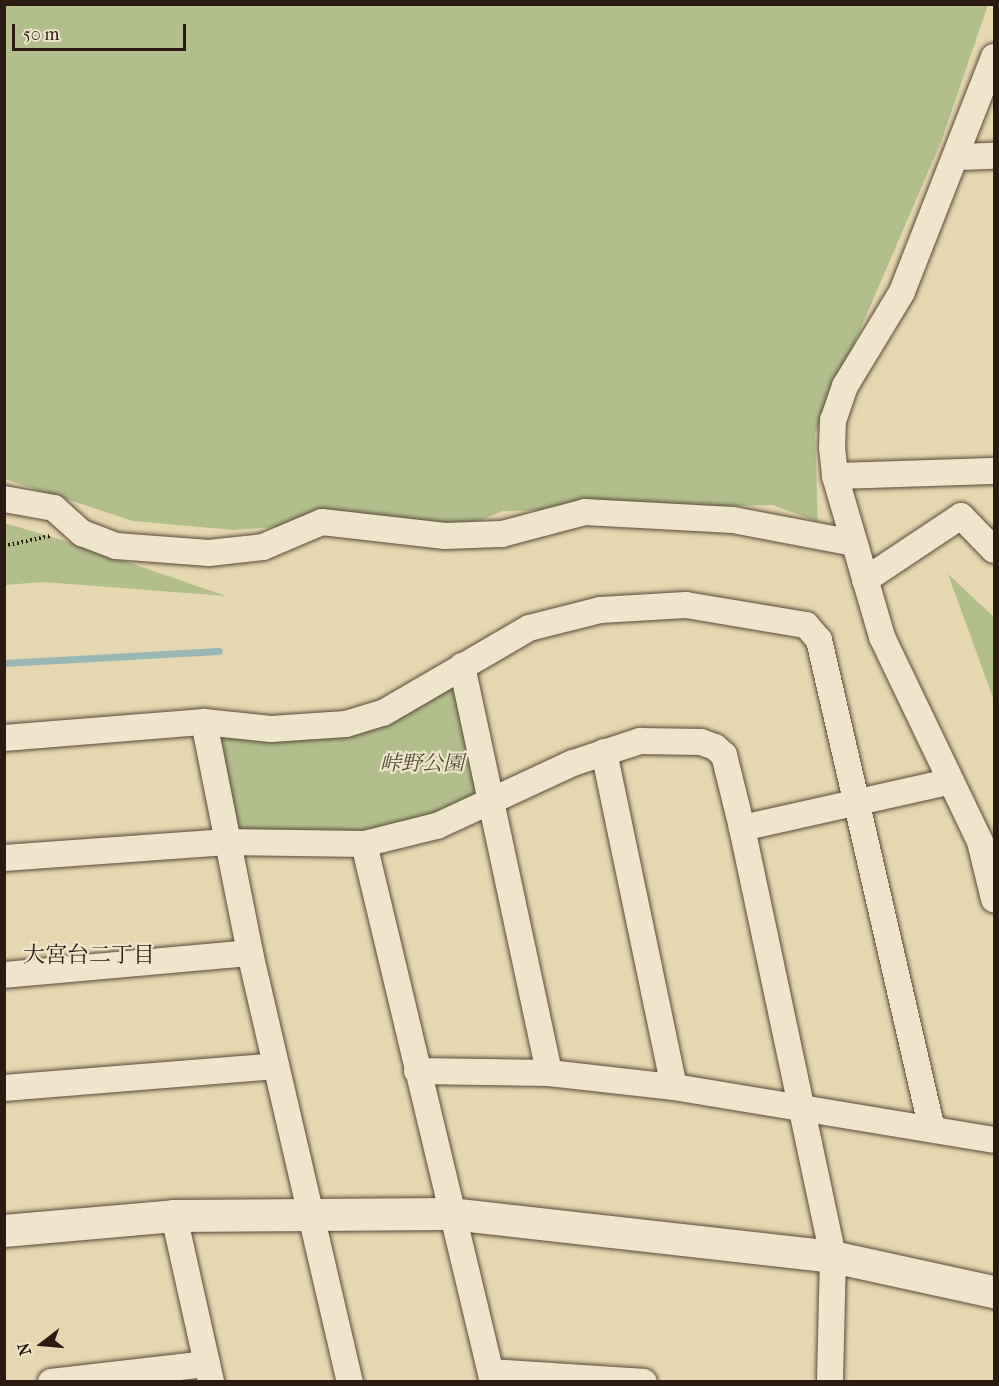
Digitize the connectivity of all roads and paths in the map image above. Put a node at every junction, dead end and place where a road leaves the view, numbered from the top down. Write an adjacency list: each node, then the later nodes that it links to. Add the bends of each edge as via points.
1 (994, 57): 3 (street)
2 (994, 156): 3 (street)
3 (959, 158): 5 (street, via 902,292 845,386 833,420)
4 (994, 471): 5 (street)
5 (835, 476): 8 (street)
6 (4, 499): 7 (street, via 54,508)
7 (73, 527): 8 (street, via 116,546 228,553 263,547 322,522 445,537 502,534 585,512 733,520); 9 (path, via 34,543)
8 (854, 543): 11 (street)
9 (4, 546)
10 (994, 550): 11 (street, via 961,516)
11 (865, 580): 16 (street, via 882,637)
12 (462, 666): 13 (street, via 383,712 346,724 271,729); 17 (street); 18 (street, via 529,628 648,603 732,610 806,625 819,640)
13 (204, 722): 14 (street); 20 (street)
14 (4, 738)
15 (604, 752): 17 (street); 19 (street, via 640,741 701,742 715,747 724,755); 29 (street)
16 (947, 782): 18 (street); 23 (street, via 980,842)
17 (494, 802): 21 (street, via 437,826); 28 (street)
18 (855, 804): 19 (street); 32 (street)
19 (741, 828): 31 (street)
20 (227, 842): 21 (street); 22 (street); 24 (street)
21 (364, 844): 27 (street)
22 (4, 858)
23 (994, 899)
24 (250, 953): 25 (street); 26 (street)
25 (4, 975)
26 (276, 1066): 30 (street); 34 (street)
27 (417, 1071): 28 (street); 35 (street)
28 (549, 1073): 29 (street)
29 (674, 1087): 31 (street)
30 (4, 1088)
31 (800, 1105): 32 (street); 38 (street)
32 (931, 1127): 33 (street)
33 (994, 1140)
34 (311, 1213): 35 (street); 36 (street); 43 (street)
35 (450, 1214): 38 (street); 41 (street)
36 (174, 1216): 37 (street); 40 (street)
37 (4, 1231)
38 (833, 1257): 39 (street); 45 (street)
39 (994, 1292)
40 (209, 1373): 42 (street)
41 (492, 1377): 44 (street)
42 (51, 1382)
43 (350, 1382)
44 (644, 1382)
45 (830, 1382)

